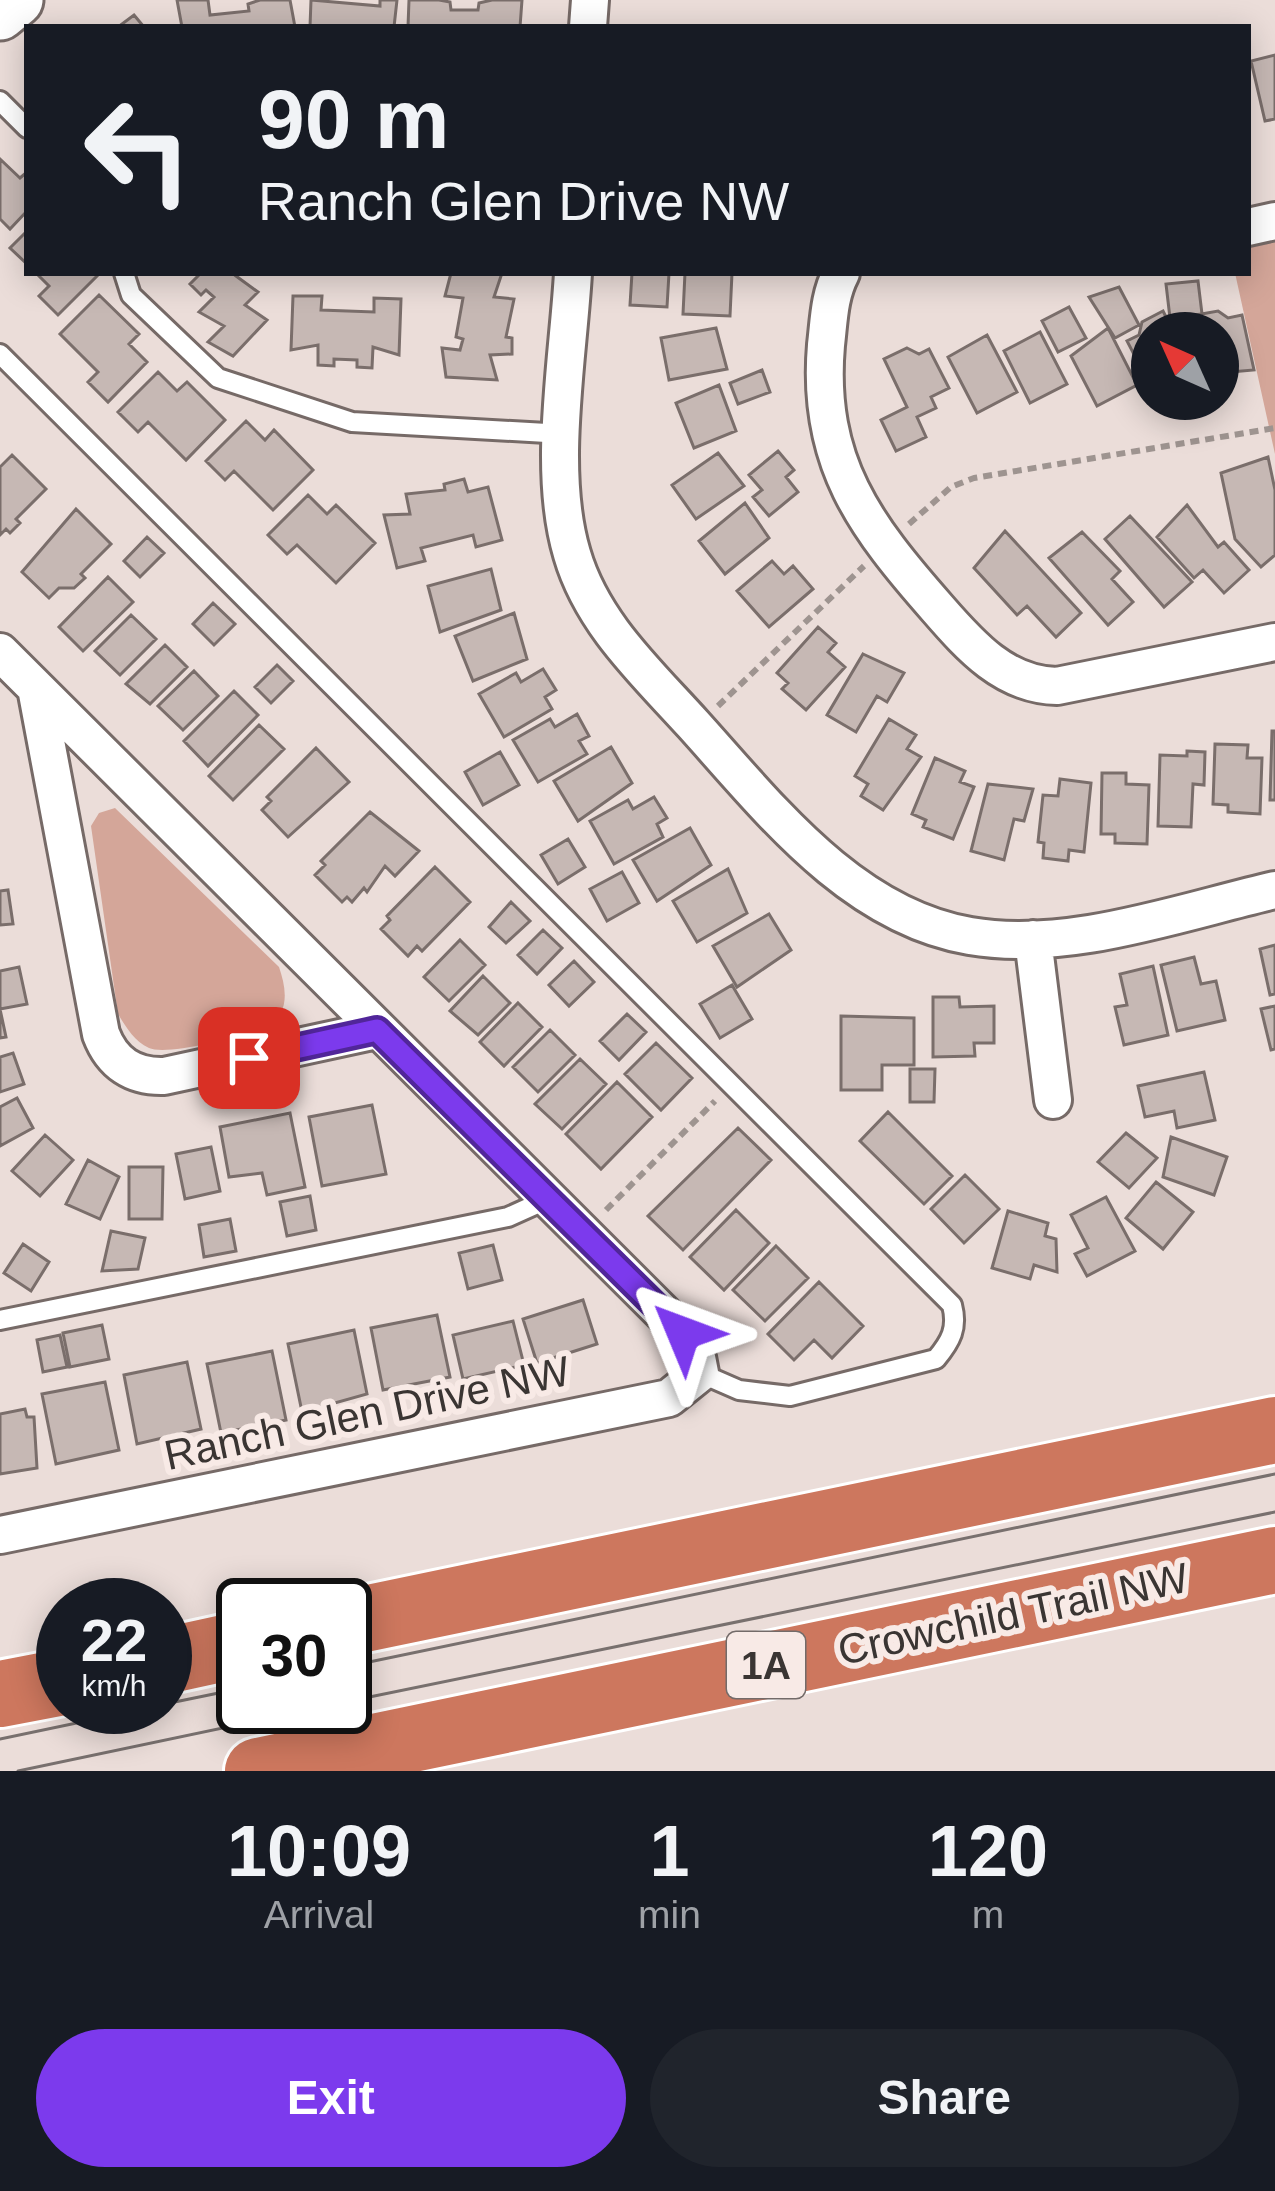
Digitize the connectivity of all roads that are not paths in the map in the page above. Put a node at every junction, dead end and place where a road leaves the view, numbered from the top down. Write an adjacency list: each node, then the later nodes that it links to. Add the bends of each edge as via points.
1 (17, 0): 2 (street)
2 (0, 14)
3 (0, 100): 4 (lane)
4 (24, 125)
5 (125, 276): 9 (lane, via 131,295 218,378 352,422)
6 (573, 276): 9 (street)
7 (840, 276): 10 (street, via 826,354 832,447 883,548 966,641 1027,686 1081,683)
8 (0, 354): 19 (lane, via 952,1304 952,1340 936,1359 790,1396 739,1390)
9 (564, 434): 14 (street, via 561,496 584,586 616,639 800,842 921,922 970,936)
10 (1275, 642)
11 (0, 652): 12 (street)
12 (36, 688): 15 (street); 15 (street, via 101,1034 113,1058 136,1073 164,1076)
13 (1275, 890): 14 (street)
14 (1033, 939): 16 (street)
15 (377, 1030): 17 (street)
16 (1053, 1100)
17 (548, 1199): 18 (lane, via 508,1217); 19 (street, via 683,1333)
18 (0, 1320)
19 (700, 1373): 21 (street, Ranch Glen Drive NW, via 669,1398)
20 (1275, 1430): 23 (highway)
21 (0, 1535)
22 (1275, 1561): 26 (highway, Crowchild Trail NW / 1A)
23 (372, 1617)
24 (36, 1687): 25 (highway)
25 (0, 1694)
26 (258, 1771)

